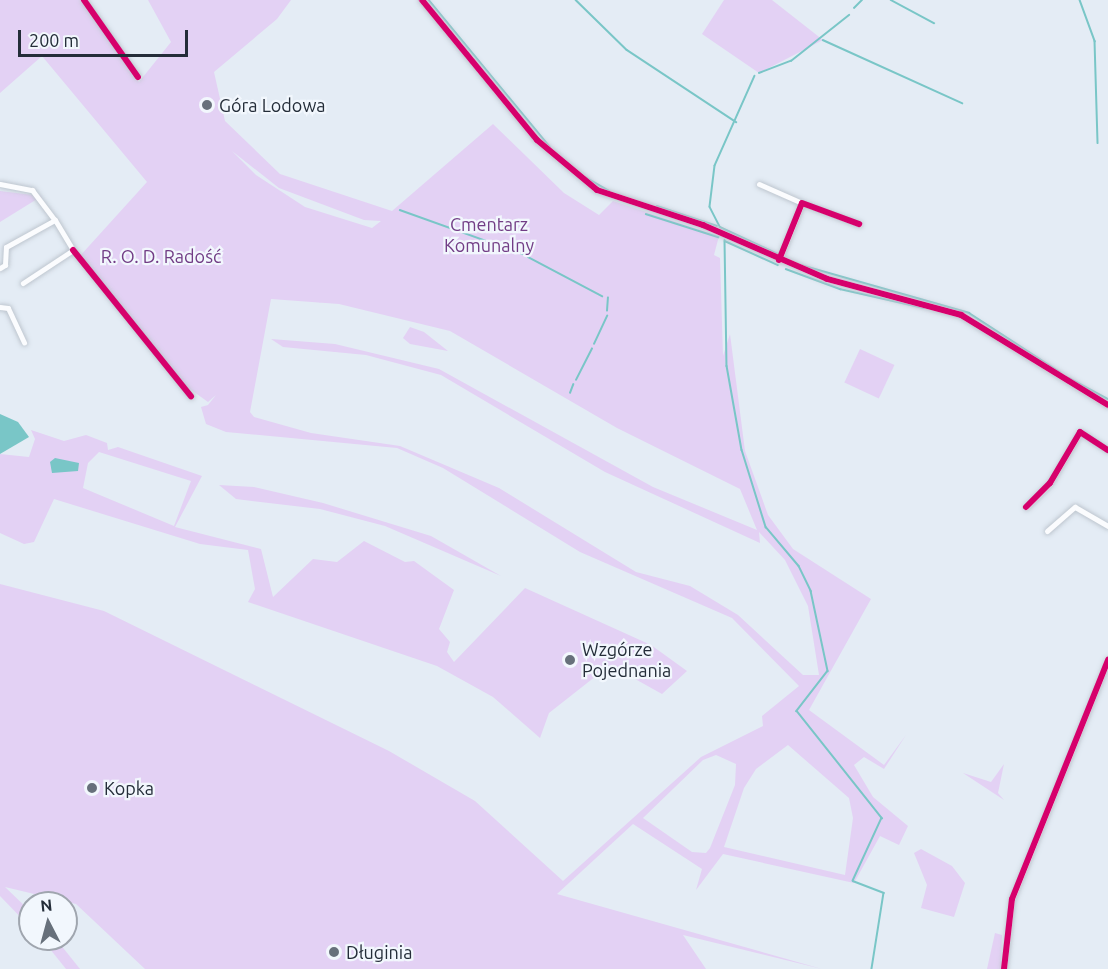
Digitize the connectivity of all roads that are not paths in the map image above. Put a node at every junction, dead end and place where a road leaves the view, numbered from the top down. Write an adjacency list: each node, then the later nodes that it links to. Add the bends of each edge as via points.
1 (84, 0): 3 (street)
2 (422, 0): 10 (street, via 506,105 567,170 619,200 693,222)
3 (138, 76)
4 (0, 184): 7 (street, via 32,190)
5 (759, 184): 6 (street)
6 (802, 203): 8 (street); 10 (street)
7 (55, 220): 9 (street); 11 (street, via 6,247 5,265)
8 (859, 224)
9 (73, 250): 12 (street); 15 (street)
10 (779, 260): 16 (street, via 831,280 964,317)
11 (0, 268)
12 (23, 283)
13 (0, 307): 14 (street, via 8,308)
14 (24, 343)
15 (191, 396)
16 (1108, 405)
17 (1108, 450): 18 (street, via 1080,432 1050,483)
18 (1026, 507)
19 (1108, 526): 20 (street, via 1075,507)
20 (1047, 531)
21 (1108, 660): 22 (street, via 1012,899)
22 (1004, 969)

